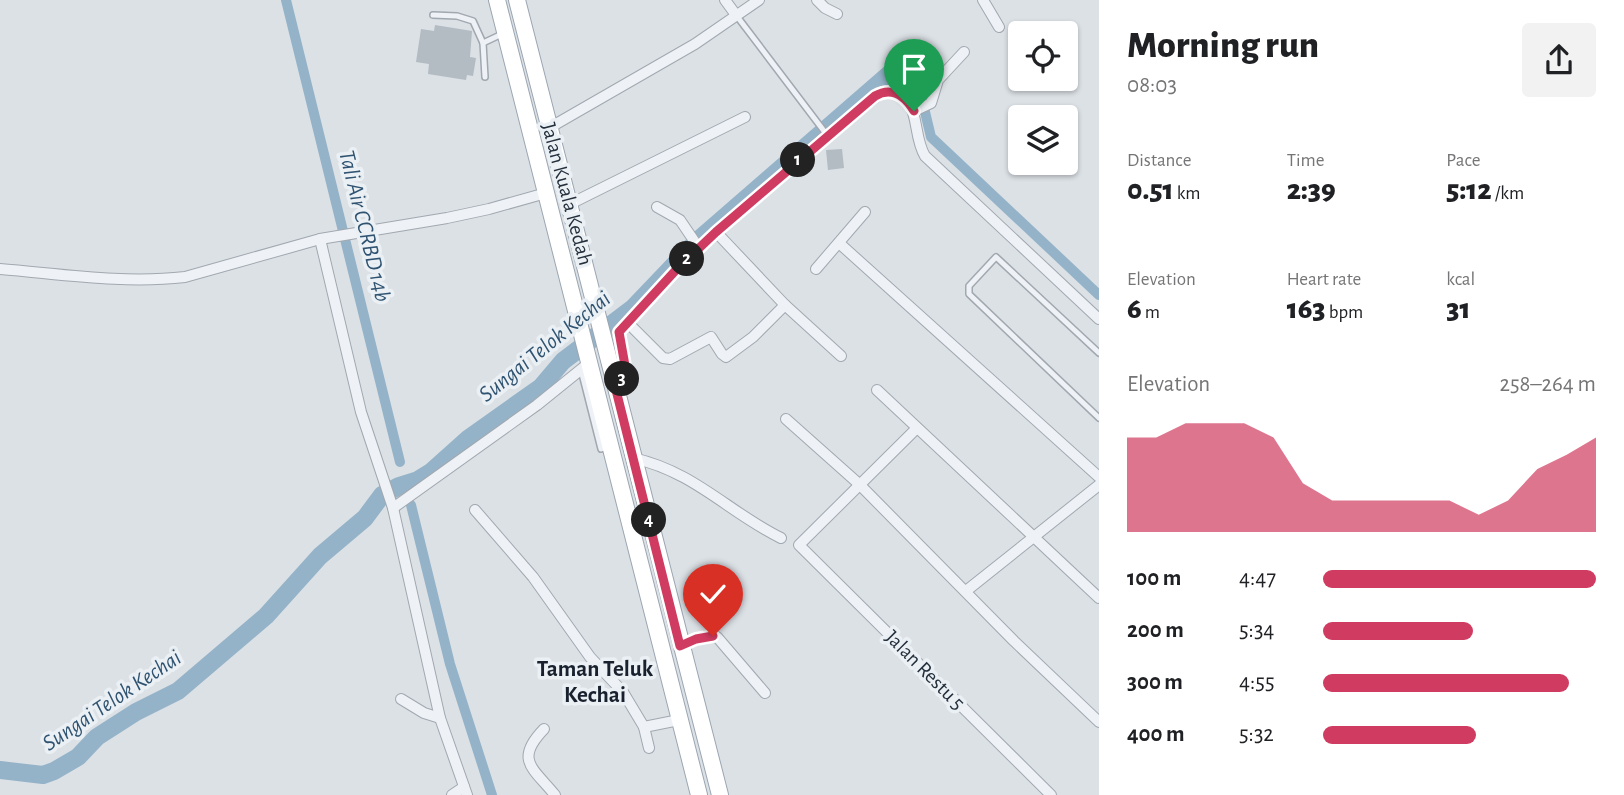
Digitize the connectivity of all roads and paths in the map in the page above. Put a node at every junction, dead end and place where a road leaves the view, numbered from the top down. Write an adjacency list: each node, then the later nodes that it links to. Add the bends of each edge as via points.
1 (497, 0): 12 (main road, Jalan Kuala Kedah)
2 (517, 0): 10 (main road, Jalan Kuala Kedah)
3 (726, 0): 9 (street)
4 (759, 0): 9 (street)
5 (817, 0): 7 (street)
6 (983, 0): 11 (street)
7 (837, 14)
8 (433, 15): 13 (lane, via 473,21)
9 (736, 15): 18 (street, via 686,50); 19 (lane)
10 (522, 20): 12 (main road); 18 (main road, Jalan Kuala Kedah)
11 (999, 27)
12 (505, 32): 13 (lane); 20 (main road, Jalan Kuala Kedah)
13 (483, 43): 15 (lane)
14 (964, 52): 16 (street, via 938,80 929,104)
15 (485, 77)
16 (915, 110): 19 (street, via 903,96 883,91); 31 (street, via 918,142 925,156)
17 (745, 117): 21 (street)
18 (549, 128): 21 (main road, Jalan Kuala Kedah)
19 (827, 134): 24 (street)
20 (546, 193): 25 (street, via 447,218); 35 (main road, Jalan Kuala Kedah)
21 (570, 204): 36 (main road, Jalan Kuala Kedah)
22 (657, 207): 27 (street, via 680,220)
23 (865, 212): 26 (street)
24 (716, 232): 27 (street); 30 (street)
25 (323, 238): 28 (street, via 196,275 166,279); 45 (street, via 361,412)
26 (839, 243): 29 (street); 42 (street)
27 (696, 244): 32 (street)
28 (0, 269)
29 (816, 269)
30 (785, 305): 32 (street, via 726,357 711,337 670,359 663,358); 34 (street)
31 (1099, 319)
32 (627, 322): 36 (street, via 618,334 626,371)
33 (1099, 354): 38 (lane, via 996,257 969,286 969,294)
34 (841, 356)
35 (586, 364): 45 (street, via 537,405); 55 (main road, Jalan Kuala Kedah)
36 (615, 386): 41 (main road, Jalan Kuala Kedah)
37 (877, 390): 40 (street)
38 (1099, 418)
39 (786, 419): 43 (street)
40 (917, 428): 43 (street); 47 (street)
41 (633, 458): 48 (street, via 673,471); 51 (main road, Jalan Kuala Kedah)
42 (1099, 477)
43 (859, 484): 49 (street); 65 (street, Jalan Restu 5, via 800,545)
44 (1099, 485): 47 (street)
45 (391, 503): 54 (street)
46 (475, 510): 57 (street, via 533,577 590,657 623,692)
47 (1032, 537): 49 (street); 50 (street)
48 (781, 538)
49 (966, 591): 56 (street)
50 (1099, 598)
51 (680, 646): 52 (street, via 706,636 717,638); 64 (main road, Jalan Kuala Kedah)
52 (765, 693)
53 (401, 699): 54 (street)
54 (440, 718): 60 (street)
55 (679, 720): 57 (street); 63 (main road, Jalan Kuala Kedah)
56 (1099, 722)
57 (644, 727): 59 (street)
58 (544, 729): 62 (street, via 529,746 528,757)
59 (649, 748)
60 (465, 791): 61 (street)
61 (452, 795)
62 (555, 795)
63 (699, 795)
64 (720, 795)
65 (1051, 795)

